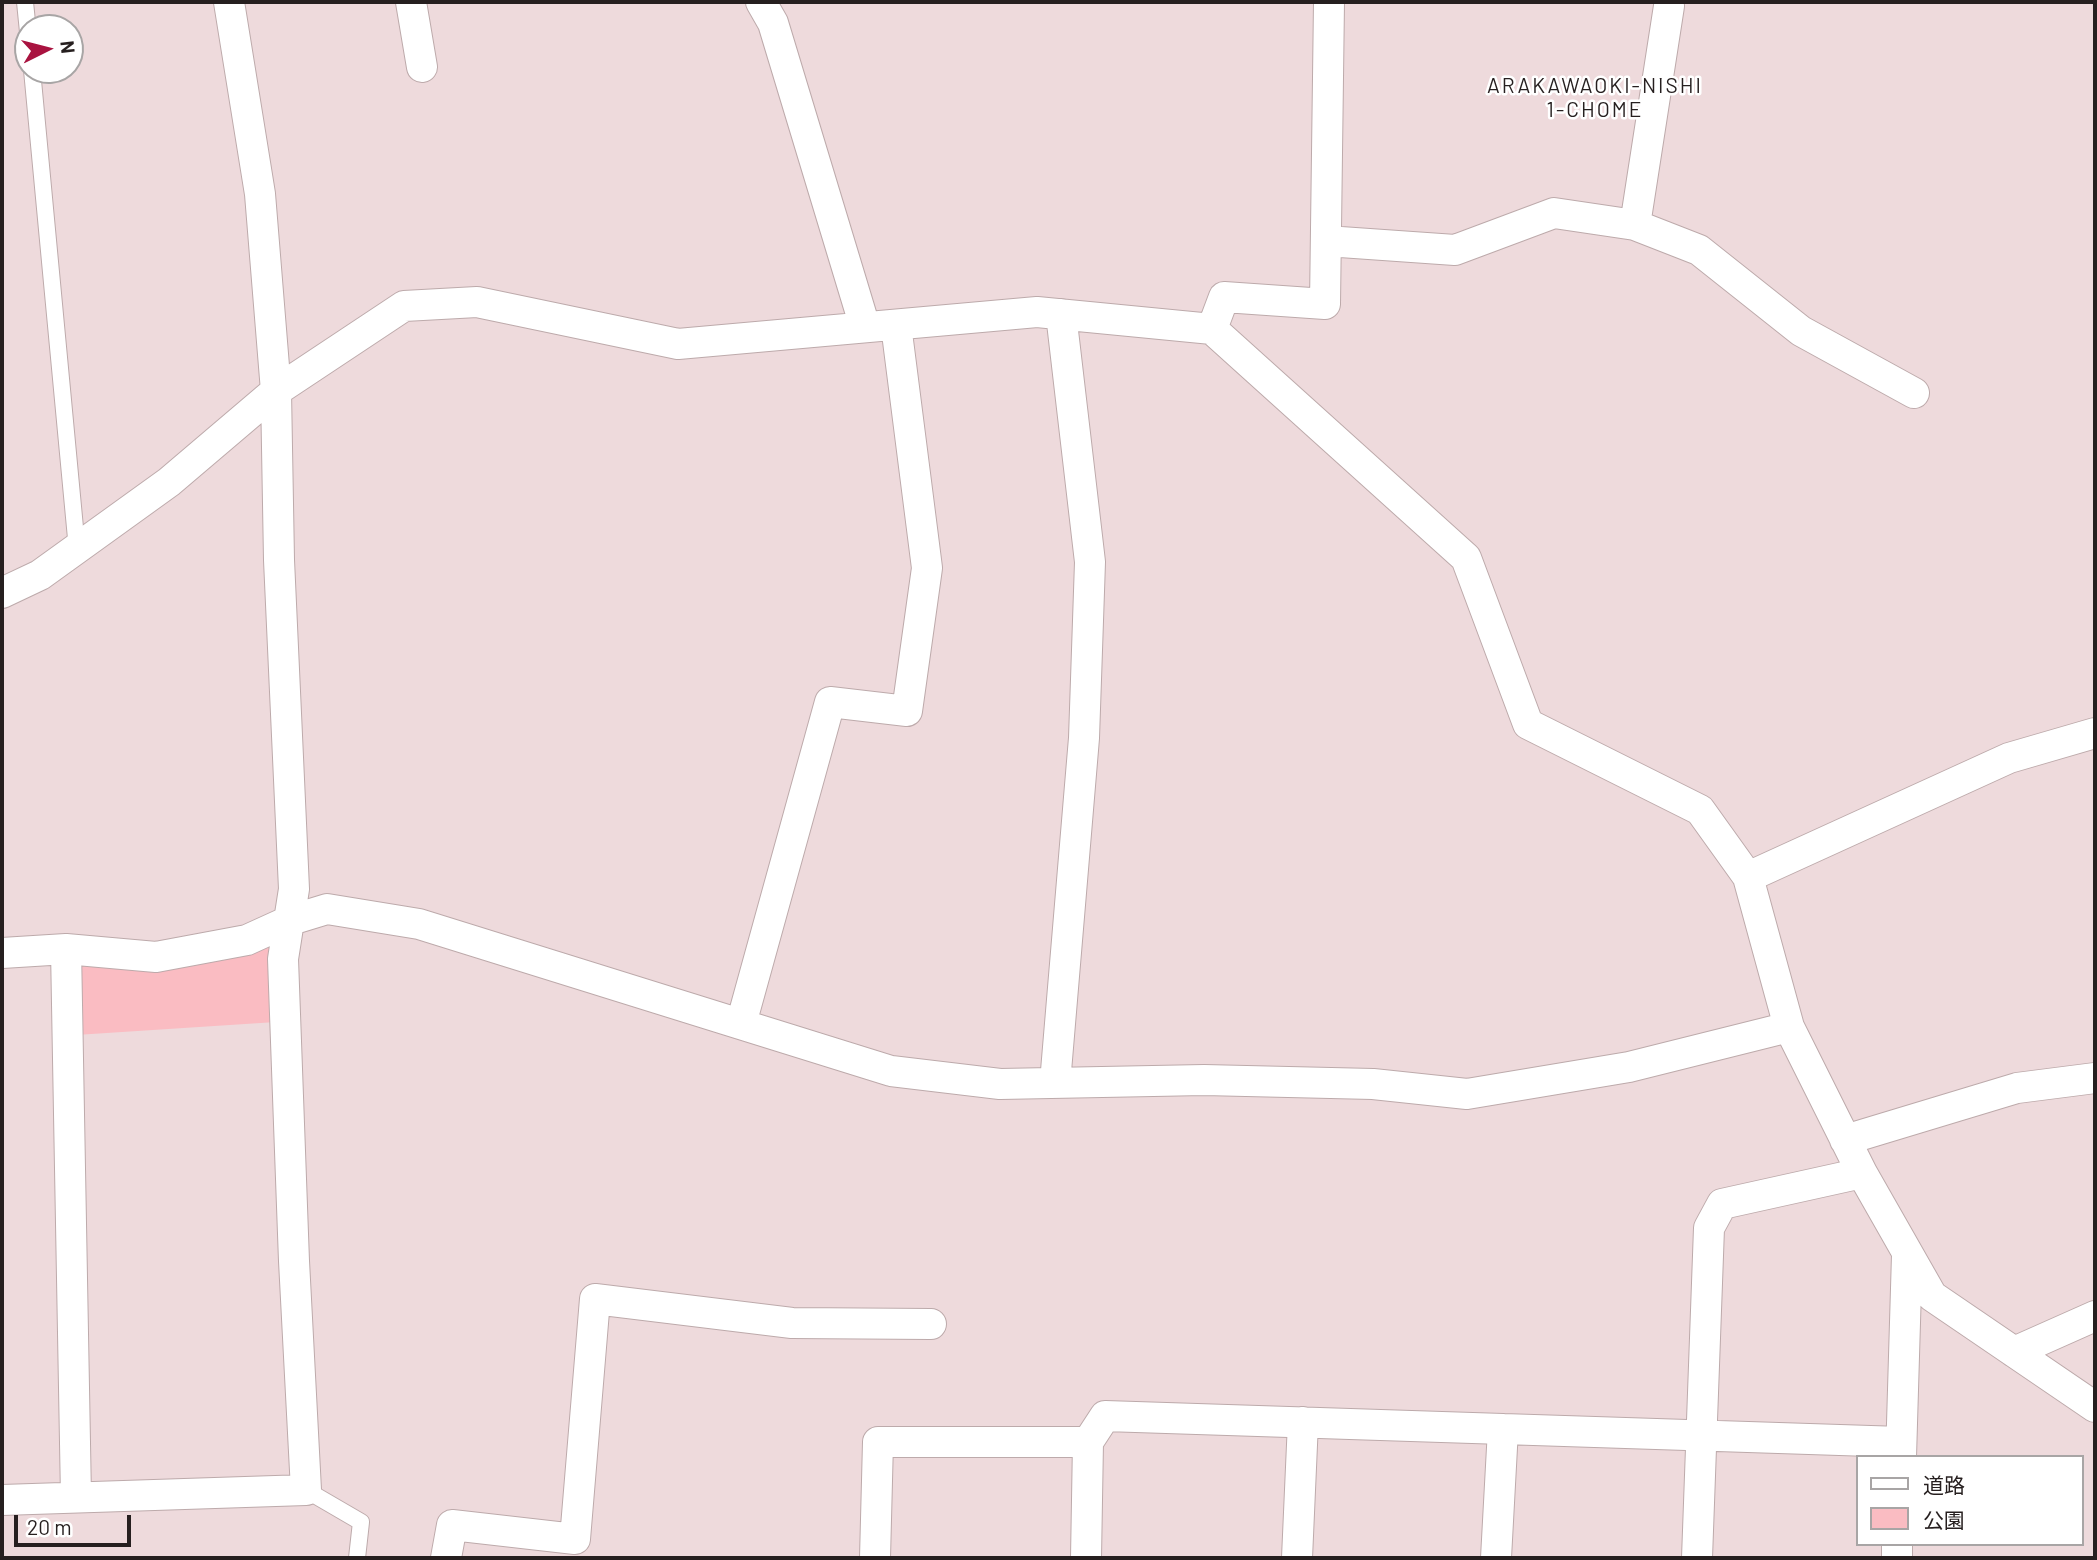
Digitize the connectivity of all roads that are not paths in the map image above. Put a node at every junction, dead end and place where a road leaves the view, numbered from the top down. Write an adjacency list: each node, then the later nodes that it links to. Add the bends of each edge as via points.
1 (229, 2): 14 (street, via 260,194)
2 (411, 2): 6 (street)
3 (761, 2): 12 (street, via 774,23)
4 (1329, 2): 9 (street)
5 (1669, 6): 8 (street)
6 (422, 67)
7 (33, 84): 16 (lane)
8 (1635, 225): 9 (street, via 1554,213 1455,250); 15 (street, via 1699,250 1801,331)
9 (1326, 241): 13 (street, via 1325,304 1224,297)
10 (1061, 314): 11 (street, via 1037,312); 13 (street); 26 (street, via 1090,562 1084,738)
11 (896, 325): 12 (street); 23 (street, via 927,568 907,711 830,702)
12 (865, 327): 14 (street, via 678,344 477,302 404,306)
13 (1212, 328): 19 (street, via 1466,558 1528,724 1700,810)
14 (276, 391): 16 (street, via 169,482); 20 (street, via 294,889)
15 (1914, 393)
16 (77, 549): 17 (street, via 40,575)
17 (2, 593)
18 (2095, 733): 19 (street, via 2009,758)
19 (1748, 877): 24 (street)
20 (291, 920): 21 (street, via 247,940 156,957); 23 (street, via 327,909 419,925); 39 (street, via 283,959)
21 (66, 949): 22 (street); 40 (street)
22 (2, 953)
23 (741, 1024): 26 (street, via 891,1071 1000,1084)
24 (1789, 1027): 26 (street, via 1629,1067 1467,1094 1373,1084); 27 (street)
25 (2095, 1078): 27 (street, via 2017,1088)
26 (1055, 1083)
27 (1845, 1140): 28 (street)
28 (1862, 1173): 29 (street); 36 (street, via 1722,1205 1709,1228)
29 (1908, 1255): 32 (street, via 1932,1296); 38 (street)
30 (2095, 1317): 32 (street)
31 (931, 1324): 43 (street, via 792,1324 595,1298 575,1539 452,1525)
32 (2014, 1352): 33 (street)
33 (2095, 1407)
34 (1303, 1423): 35 (street); 37 (street, via 1105,1416); 46 (street)
35 (1503, 1429): 36 (street); 47 (street)
36 (1702, 1436): 38 (street); 48 (street)
37 (1088, 1442): 44 (street, via 877,1442); 45 (street)
38 (1901, 1450)
39 (306, 1490): 40 (street); 42 (lane, via 361,1522)
40 (76, 1497): 41 (street)
41 (2, 1500)
42 (357, 1558)
43 (446, 1558)
44 (875, 1558)
45 (1086, 1558)
46 (1297, 1558)
47 (1496, 1558)
48 (1697, 1558)

